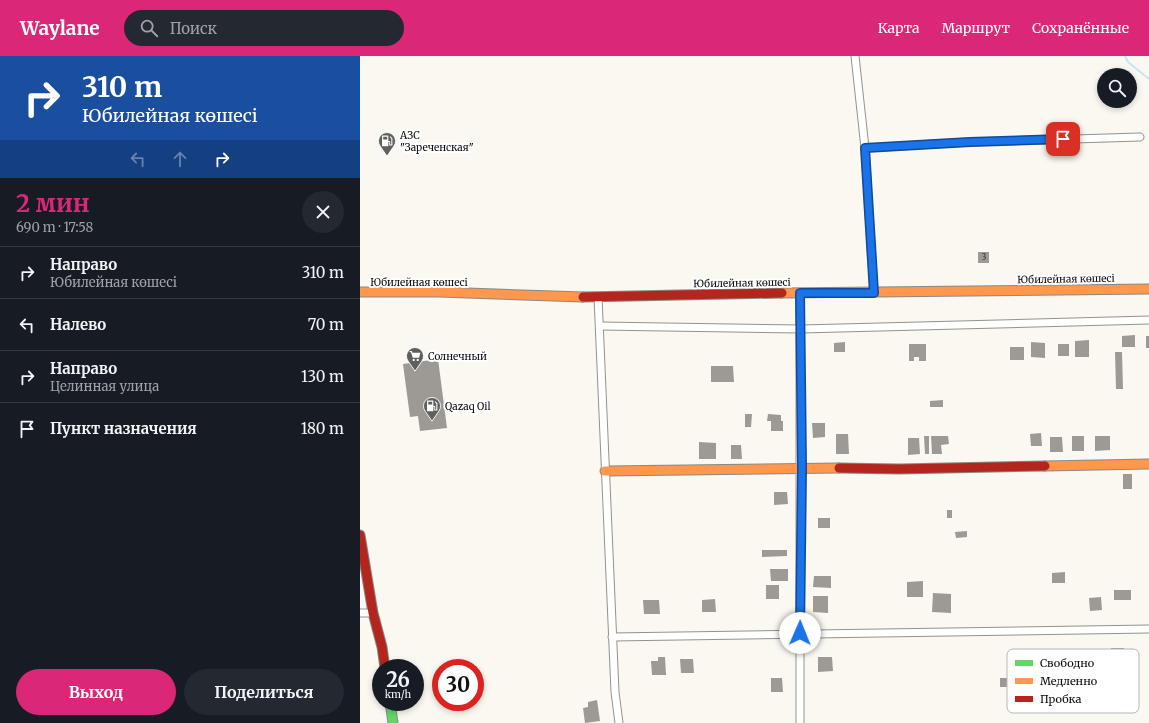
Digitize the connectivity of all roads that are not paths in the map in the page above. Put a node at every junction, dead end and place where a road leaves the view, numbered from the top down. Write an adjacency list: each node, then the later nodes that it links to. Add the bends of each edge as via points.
1 (855, 56): 3 (street)
2 (1140, 137): 3 (street)
3 (865, 148): 7 (street)
4 (1149, 289): 7 (main road, Юбилейная көшесі)
5 (360, 292): 8 (main road, Юбилейная көшесі)
6 (800, 293): 7 (main road, Юбилейная көшесі); 8 (main road, Юбилейная көшесі); 11 (street)
7 (874, 293)
8 (598, 297): 10 (street)
9 (1149, 320): 11 (street)
10 (600, 326): 11 (street); 14 (street)
11 (801, 329): 13 (street)
12 (1149, 464): 13 (main road, via 899,469)
13 (802, 468): 14 (main road); 19 (street)
14 (605, 471): 20 (street)
15 (360, 535): 17 (main road)
16 (360, 613): 17 (street)
17 (373, 613): 21 (main road)
18 (1149, 628): 19 (street)
19 (800, 633): 20 (street); 25 (street)
20 (612, 637): 24 (street)
21 (384, 659)
22 (391, 711): 23 (main road)
23 (393, 723)
24 (619, 723)
25 (800, 723)

